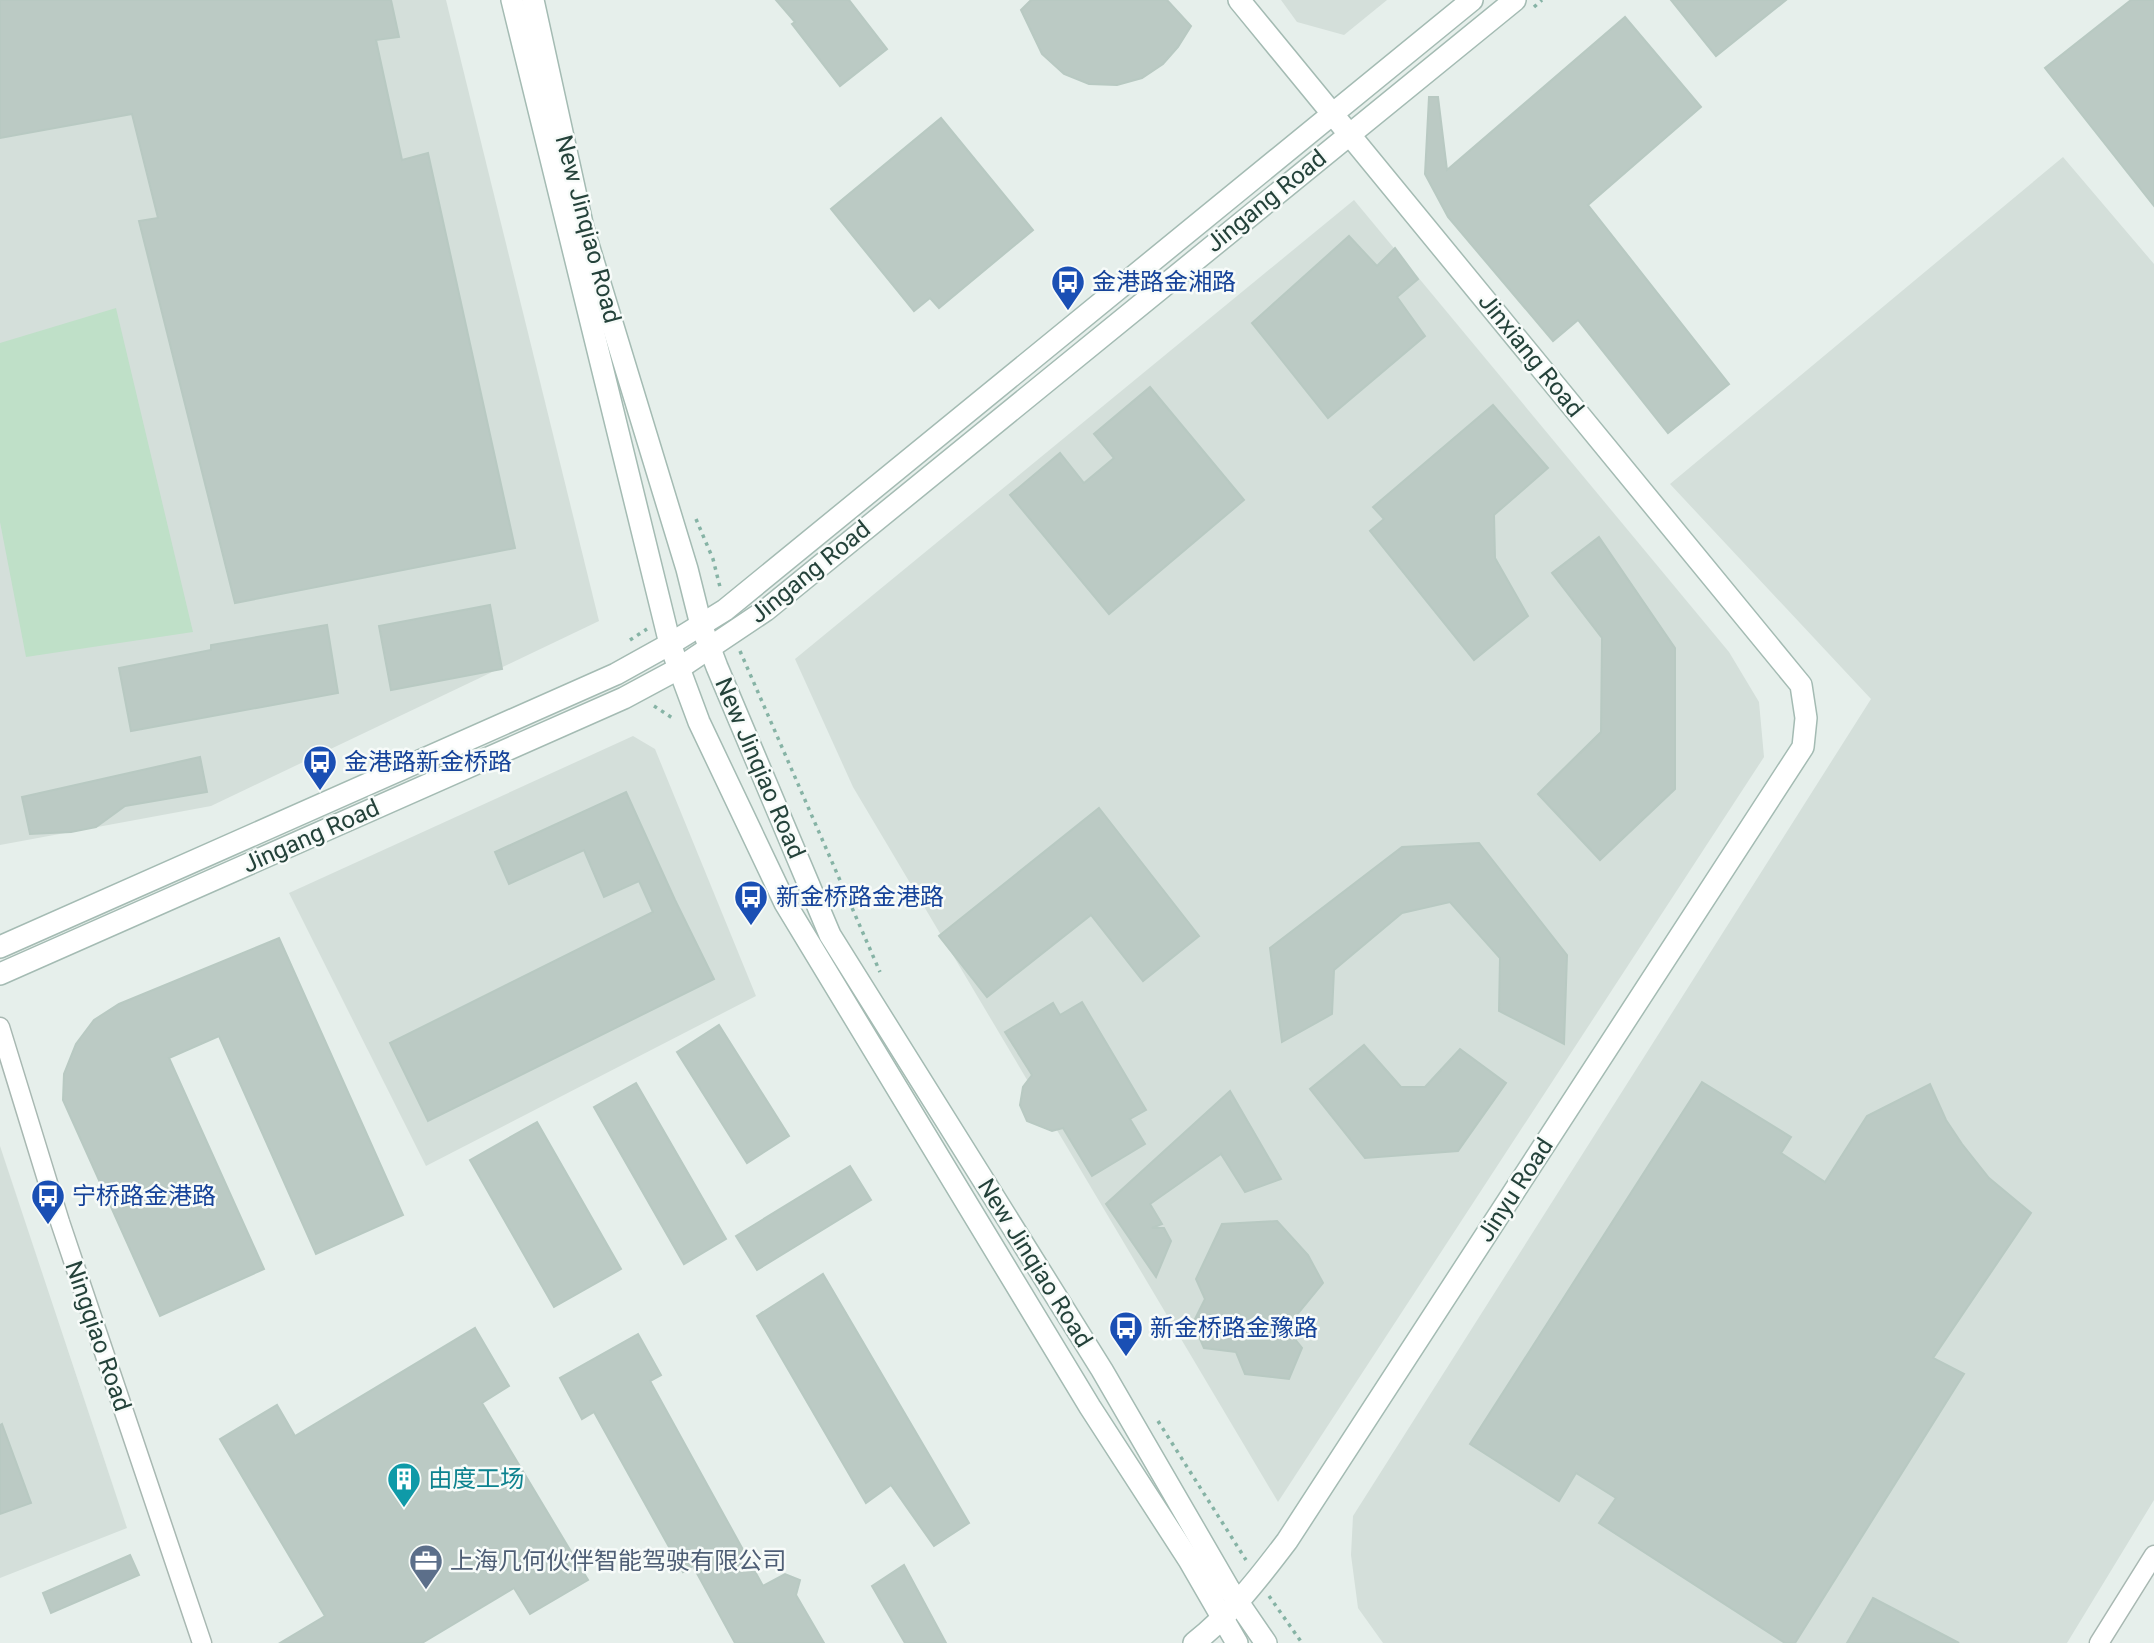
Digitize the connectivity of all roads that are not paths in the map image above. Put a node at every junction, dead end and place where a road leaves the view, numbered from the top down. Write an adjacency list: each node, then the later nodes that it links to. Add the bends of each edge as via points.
1 (512, 0): 9 (street, New Jinqiao Road)
2 (533, 0): 8 (street, New Jinqiao Road, via 583,228)
3 (1239, 0): 6 (street, Jinxiang Road)
4 (1472, 0): 6 (street, Jingang Road)
5 (1515, 0): 7 (street, Jingang Road)
6 (1333, 114): 7 (street, Jinxiang Road); 8 (street, Jingang Road)
7 (1349, 134): 10 (street, Jingang Road, via 776,601); 12 (street, Jinxiang Road, via 1801,685)
8 (701, 625): 9 (street, Jingang Road); 10 (street, New Jinqiao Road)
9 (670, 644): 11 (street, New Jinqiao Road); 13 (street, Jingang Road, via 616,674)
10 (710, 649): 11 (street, Jingang Road); 17 (street, New Jinqiao Road, via 830,934 1102,1370)
11 (678, 669): 14 (street, Jingang Road, via 624,698); 18 (street, New Jinqiao Road, via 785,903)
12 (1805, 718): 17 (street, Jinyu Road, via 1803,747 1295,1530)
13 (0, 947)
14 (0, 974)
15 (0, 1027): 19 (street, Ningqiao Road, via 64,1235)
16 (2154, 1555): 23 (street)
17 (1238, 1602): 18 (street, Jinyu Road); 22 (street, New Jinqiao Road)
18 (1222, 1620): 20 (street, Jinyu Road); 21 (street, New Jinqiao Road)
19 (202, 1643)
20 (1194, 1643)
21 (1237, 1643)
22 (1266, 1643)
23 (2099, 1643)

